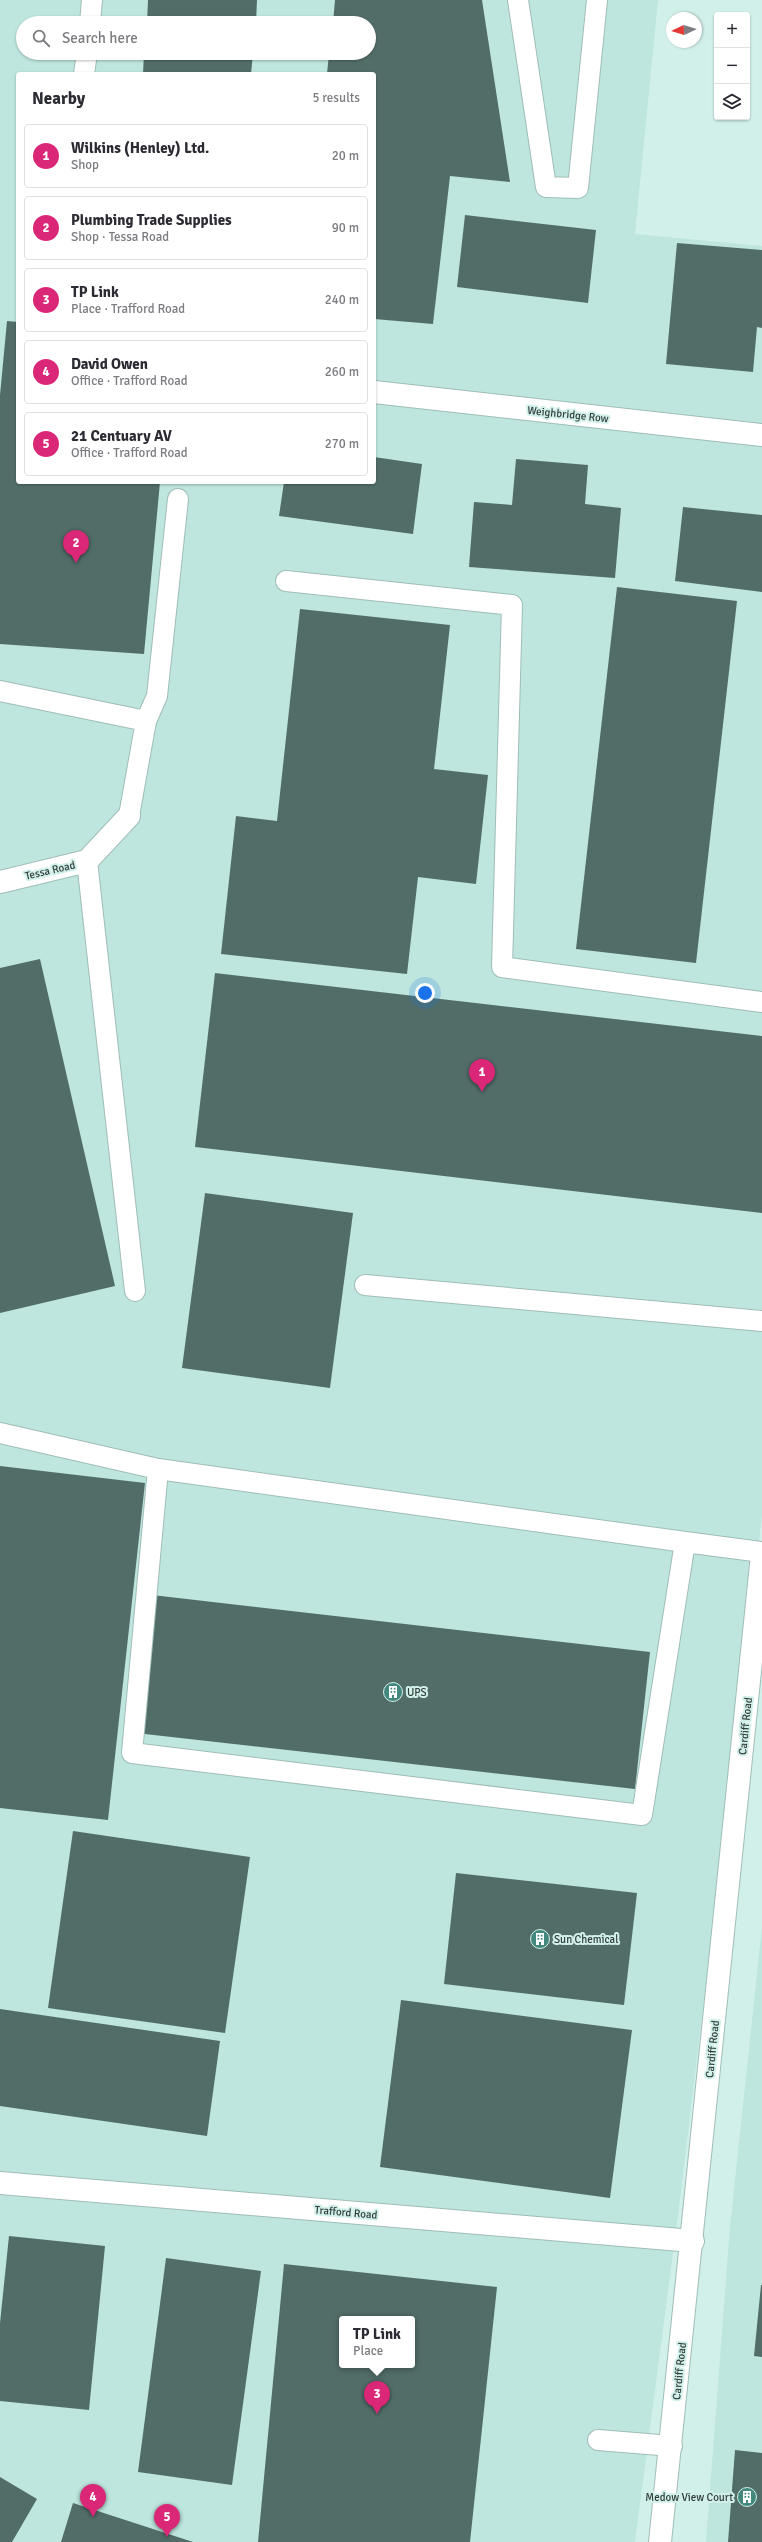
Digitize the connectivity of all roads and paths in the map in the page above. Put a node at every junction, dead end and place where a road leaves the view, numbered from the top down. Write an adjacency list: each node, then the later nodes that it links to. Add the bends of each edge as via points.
1 (92, 0): 4 (lane)
2 (518, 0): 3 (lane, via 546,187 578,188)
3 (597, 0)
4 (91, 16)
5 (86, 60): 6 (lane)
6 (84, 72)
7 (376, 392): 8 (street, Weighbridge Row)
8 (762, 435)
9 (178, 499): 12 (lane, via 157,696)
10 (286, 581): 16 (lane, via 512,605 502,967)
11 (0, 691): 12 (lane)
12 (146, 721): 13 (lane)
13 (129, 816): 14 (street, Tessa Road)
14 (87, 861): 15 (street, Tessa Road); 18 (lane)
15 (0, 882)
16 (762, 1002)
17 (365, 1285): 19 (lane)
18 (135, 1291)
19 (762, 1321)
20 (0, 1433): 21 (lane)
21 (158, 1469): 22 (lane); 22 (lane, via 132,1753 642,1815)
22 (685, 1542): 23 (lane)
23 (762, 1552)
24 (762, 1555): 26 (street, Cardiff Road)
25 (0, 2183): 26 (street, Trafford Road)
26 (693, 2241): 28 (street, Cardiff Road)
27 (598, 2440): 28 (lane)
28 (672, 2446): 29 (street, Cardiff Road)
29 (660, 2542)

